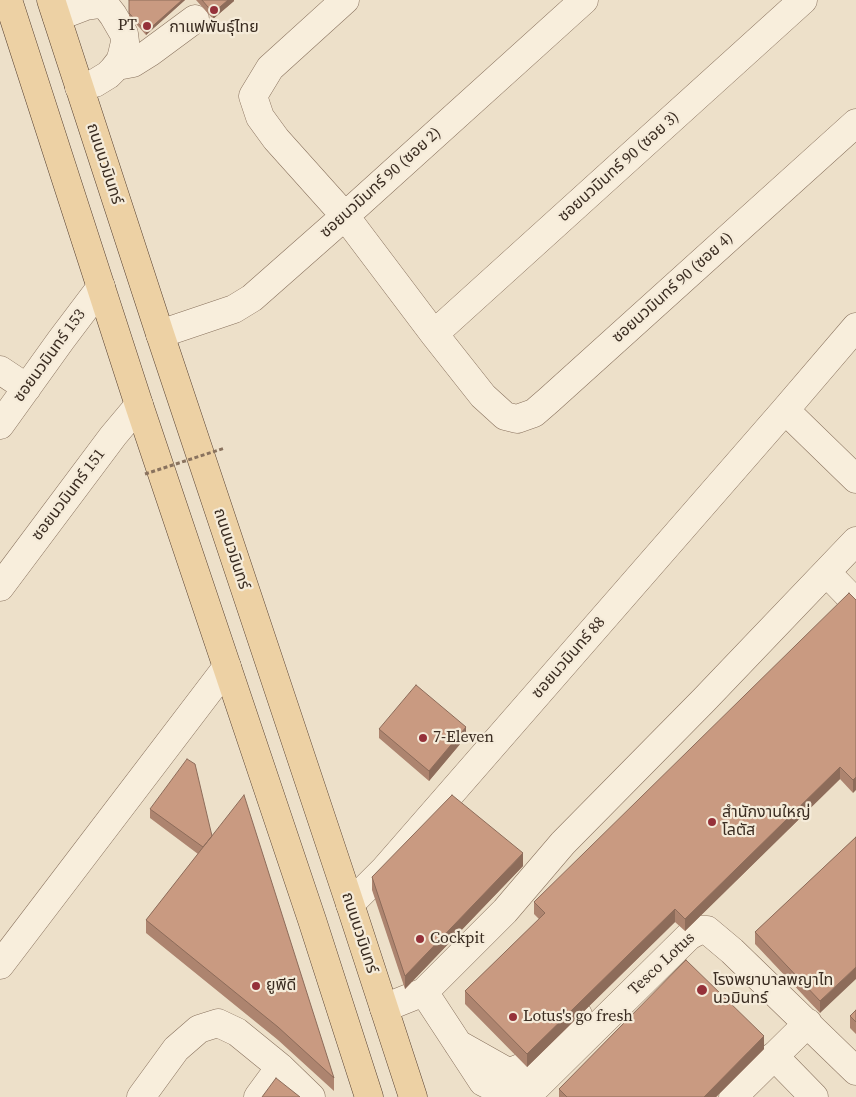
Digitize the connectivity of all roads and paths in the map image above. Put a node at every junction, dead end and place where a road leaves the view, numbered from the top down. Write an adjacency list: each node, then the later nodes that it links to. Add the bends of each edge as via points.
1 (8, 0): 12 (main road)
2 (345, 0): 11 (street, ซอยนวมินทร์ 90 (ซอย 4), via 270,68 253,96 260,117 276,140)
3 (584, 0): 11 (street, ซอยนวมินทร์ 90 (ซอย 2))
4 (803, 0): 15 (street, ซอยนวมินทร์ 90 (ซอย 3))
5 (101, 2): 6 (street); 8 (street, via 113,14 124,34 124,48)
6 (54, 9): 9 (main road, ถนนนวมินทร์)
7 (194, 19): 8 (street, via 133,63)
8 (117, 66): 9 (street, via 95,83)
9 (79, 87): 14 (main road, ถนนนวมินทร์)
10 (856, 123): 15 (street, ซอยนวมินทร์ 90 (ซอย 4), via 534,413 517,419 505,416 483,396)
11 (345, 216): 14 (street, ซอยนวมินทร์ 90 (ซอย 2), via 252,298 234,309); 15 (street, ซอยนวมินทร์ 90 (ซอย 4))
12 (101, 287): 17 (street, ซอยนวมินทร์ 153); 18 (main road)
13 (856, 327): 19 (street, ซอยนวมินทร์ 88)
14 (160, 334): 29 (main road, ถนนนวมินทร์)
15 (434, 334)
16 (0, 370): 17 (street)
17 (27, 388): 20 (street, ซอยนวมินทร์ 153)
18 (139, 405): 26 (street, ซอยนวมินทร์ 151); 28 (main road)
19 (785, 410): 23 (street); 29 (street, ซอยนวมินทร์ 88, via 384,870)
20 (0, 425)
21 (225, 448): 22 (path, bridge)
22 (145, 474)
23 (856, 480)
24 (856, 541): 25 (street)
25 (826, 573): 27 (street); 33 (street, via 563,843 505,911)
26 (0, 587)
27 (856, 603)
28 (227, 667): 30 (main road); 32 (street)
29 (350, 904): 30 (main road); 35 (main road, ถนนนวมินทร์)
30 (312, 920): 45 (main road)
31 (626, 964): 38 (street, via 537,1058 525,1066 506,1071)
32 (0, 965)
33 (424, 992): 35 (street); 38 (street, Tesco Lotus)
34 (587, 993): 36 (street, via 557,1019 551,1022)
35 (384, 1008): 46 (main road, ถนนนวมินทร์)
36 (544, 1020)
37 (808, 1023): 38 (street, Tesco Lotus, via 723,944 706,930 700,930 689,936 537,1086 521,1094 503,1092 483,1082); 39 (street); 41 (street, Tesco Lotus)
38 (458, 1044)
39 (774, 1056): 47 (street); 48 (street)
40 (280, 1067): 42 (street, via 237,1032 218,1024 199,1029 176,1049); 43 (street); 44 (street)
41 (856, 1071)
42 (141, 1097)
43 (258, 1097)
44 (311, 1097)
45 (369, 1097)
46 (413, 1097)
47 (733, 1097)
48 (814, 1097)

